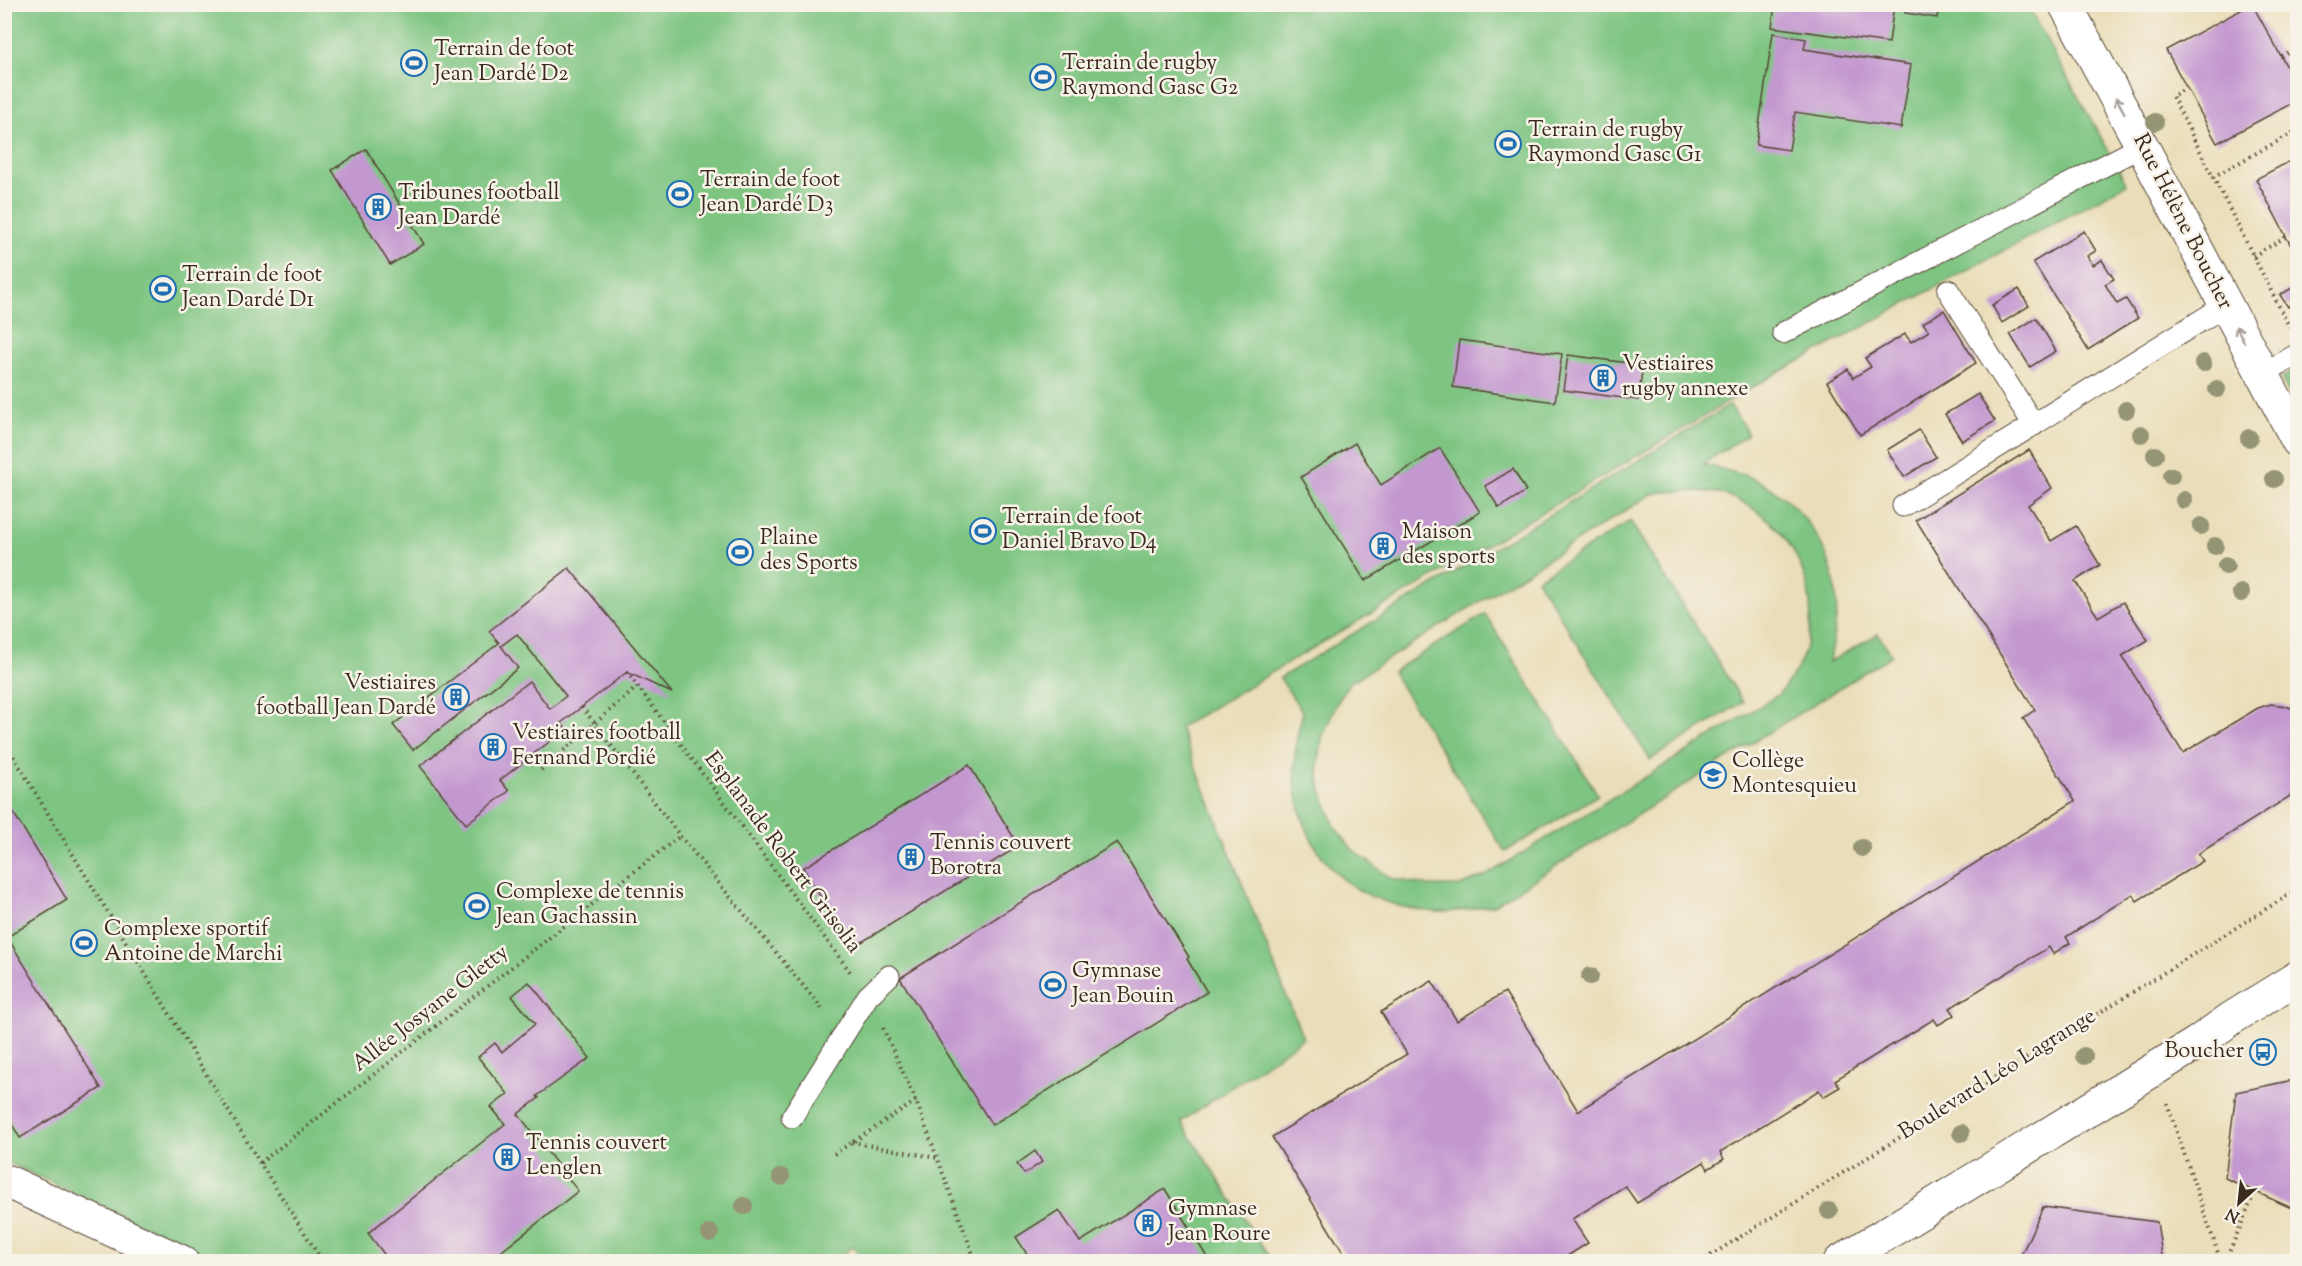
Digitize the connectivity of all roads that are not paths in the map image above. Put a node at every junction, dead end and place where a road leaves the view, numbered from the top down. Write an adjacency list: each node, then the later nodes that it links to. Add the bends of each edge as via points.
1 (2065, 4): 2 (street, Rue Hélène Boucher, one-way to 1)
2 (2142, 146): 4 (street, Rue Hélène Boucher); 5 (lane)
3 (1948, 290): 8 (lane)
4 (2224, 304): 7 (street, Rue Hélène Boucher, one-way to 4); 8 (lane)
5 (1783, 333)
6 (2298, 354): 7 (lane)
7 (2261, 374): 9 (street, Rue Hélène Boucher)
8 (2034, 424): 10 (lane)
9 (2298, 441)
10 (1903, 506)
11 (889, 976): 13 (lane, via 868,996)
12 (2298, 978): 16 (street)
13 (792, 1117)
14 (8, 1182): 15 (street)
15 (182, 1262)
16 (1840, 1262)

